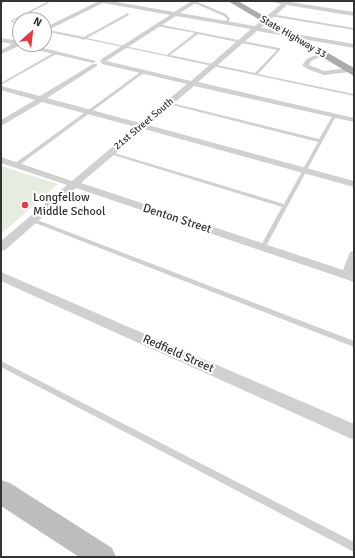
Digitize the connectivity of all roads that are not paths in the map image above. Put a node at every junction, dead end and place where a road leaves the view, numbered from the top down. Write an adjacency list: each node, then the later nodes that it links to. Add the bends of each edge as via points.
1 (102, 1): 9 (street); 13 (street)
2 (193, 1): 9 (street); 12 (lane, via 225,15 228,19)
3 (232, 1): 11 (main road, State Highway 33)
4 (271, 1): 5 (street)
5 (287, 2): 10 (street); 11 (street, 21st Street South)
6 (48, 3): 7 (lane)
7 (30, 12)
8 (128, 14): 20 (lane)
9 (175, 14): 12 (street); 14 (street)
10 (354, 14)
11 (268, 18): 15 (street, 21st Street South); 16 (lane); 19 (main road, State Highway 33)
12 (226, 23): 15 (street)
13 (52, 26)
14 (157, 26): 18 (lane); 26 (street)
15 (256, 28): 19 (street); 23 (street, 21st Street South)
16 (354, 29)
17 (52, 32): 20 (lane)
18 (197, 33): 23 (lane); 31 (lane)
19 (288, 34): 25 (street); 30 (main road, State Highway 33)
20 (83, 39): 26 (lane)
21 (1, 40): 22 (street)
22 (12, 42)
23 (241, 42): 34 (street, 21st Street South); 37 (lane, via 279,49)
24 (12, 46): 27 (street)
25 (354, 46)
26 (123, 47): 31 (lane); 32 (street)
27 (1, 52)
28 (52, 52): 29 (street)
29 (56, 53): 33 (street); 39 (lane)
30 (322, 54): 36 (main road, State Highway 33); 36 (street, via 304,65 324,73)
31 (167, 56): 34 (lane)
32 (104, 62): 33 (street); 35 (street)
33 (94, 63): 42 (street)
34 (213, 66): 37 (lane); 38 (street, 21st Street South)
35 (143, 72): 38 (street); 44 (lane)
36 (352, 72)
37 (255, 75): 41 (lane)
38 (192, 83): 43 (street, 21st Street South); 45 (street)
39 (1, 84)
40 (1, 88): 42 (street)
41 (354, 95)
42 (40, 99): 44 (street); 47 (street)
43 (169, 103): 48 (street, 21st Street South); 49 (lane)
44 (90, 112): 48 (street); 52 (lane)
45 (334, 116): 46 (street); 49 (lane)
46 (354, 120)
47 (1, 124)
48 (142, 127): 50 (street, 21st Street South); 53 (street)
49 (321, 140): 53 (lane)
50 (109, 153): 54 (street, 21st Street South); 56 (lane)
51 (1, 160): 52 (street, Denton Street)
52 (16, 165): 54 (street, Denton Street)
53 (305, 171): 55 (street); 56 (lane)
54 (74, 184): 57 (street, 21st Street South); 59 (street, Denton Street)
55 (354, 184)
56 (286, 206): 59 (lane)
57 (32, 220): 58 (street, 21st Street South); 63 (lane)
58 (1, 247)
59 (263, 248): 62 (street, Denton Street)
60 (354, 255): 62 (street)
61 (1, 276): 65 (street, Redfield Street)
62 (351, 276)
63 (354, 344)
64 (1, 364): 67 (lane)
65 (354, 432)
66 (1, 492): 68 (street)
67 (354, 547)
68 (103, 557)

